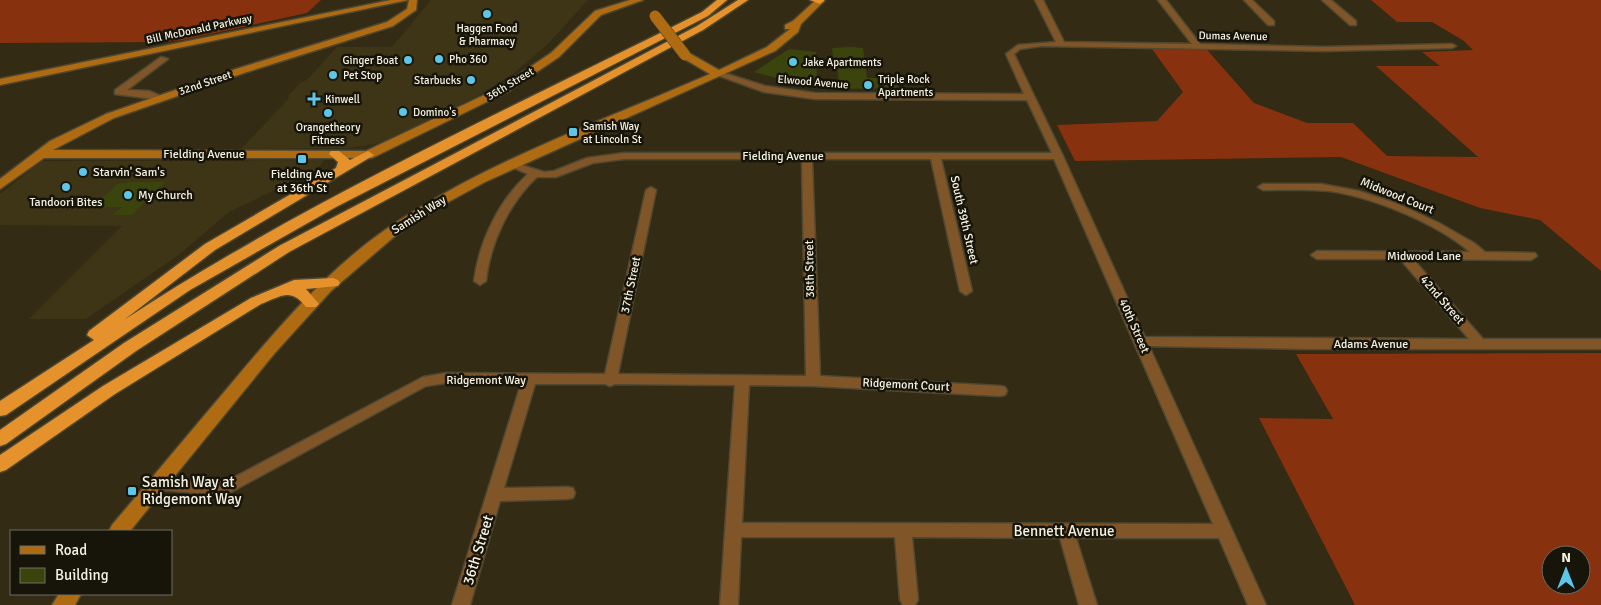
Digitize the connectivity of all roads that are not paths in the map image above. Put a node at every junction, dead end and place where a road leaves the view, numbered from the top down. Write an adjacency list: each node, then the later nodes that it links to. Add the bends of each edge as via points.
1 (394, 0): 20 (main road, Bill McDonald Parkway)
2 (404, 0): 20 (main road, Bill McDonald Parkway)
3 (413, 0): 22 (main road, 32nd Street, via 411,10 390,24)
4 (723, 0): 54 (highway, via 705,14 331,204 185,287)
5 (744, 0): 55 (highway, via 700,28 284,249 130,347)
6 (818, 0): 19 (main road, Samish Way, via 783,41)
7 (1039, 0): 14 (street)
8 (1162, 0): 16 (street)
9 (1248, 0): 12 (street)
10 (1326, 0): 13 (street)
11 (647, 6): 19 (main road, bridge, via 686,54 697,64); 23 (main road, 36th Street, via 598,13 555,55 519,80)
12 (1271, 23)
13 (1353, 23)
14 (1060, 44): 16 (street, Dumas Avenue); 17 (street, Dumas Avenue)
15 (1452, 46): 16 (street, Dumas Avenue, via 1347,49)
16 (1198, 47)
17 (1014, 49): 21 (street, 40th Street, via 1011,56)
18 (164, 59): 22 (street, via 118,92 149,94)
19 (718, 74): 21 (street, Elwood Avenue, via 764,89 815,96); 31 (main road, Samish Way)
20 (0, 80)
21 (1029, 97): 30 (street, 40th Street)
22 (158, 98): 24 (main road, 32nd Street, via 92,123)
23 (392, 144): 25 (main road); 27 (main road, 36th Street)
24 (40, 154): 25 (main road, Fielding Avenue); 34 (main road, 32nd Street)
25 (304, 154): 26 (main road, Fielding Avenue)
26 (334, 154): 27 (main road, Fielding Avenue); 32 (highway, via 345,161)
27 (368, 155): 32 (highway)
28 (807, 156): 29 (street, Fielding Avenue); 33 (street, Fielding Avenue, via 610,156 556,174); 51 (street, 38th Street)
29 (935, 156): 30 (street, Fielding Avenue); 44 (street, South 39th Street)
30 (1058, 156): 46 (street, 40th Street)
31 (512, 165): 33 (street, Fielding Avenue); 42 (main road, Samish Way, via 414,217 363,254)
32 (341, 170): 54 (highway, via 211,246 165,278)
33 (535, 173): 41 (street, via 517,191 500,220 480,268)
34 (0, 184)
35 (1263, 187): 39 (street, Midwood Court, via 1320,187 1360,194 1452,234)
36 (651, 190): 50 (street, 37th Street)
37 (1317, 255): 38 (street, Midwood Lane)
38 (1404, 256): 39 (street, Midwood Lane); 47 (street, 42nd Street)
39 (1482, 256): 40 (street, Midwood Lane)
40 (1531, 256)
41 (480, 281)
42 (333, 283): 43 (highway, via 294,285); 45 (main road, Samish Way)
43 (282, 290): 45 (highway, via 294,288 302,292); 56 (highway, via 256,301 154,361)
44 (966, 291)
45 (310, 304): 57 (main road, Samish Way)
46 (1141, 341): 47 (street, Adams Avenue); 64 (street, 40th Street)
47 (1480, 344): 48 (street, Adams Avenue)
48 (1601, 344)
49 (529, 380): 50 (street, Ridgemont Way); 57 (street, Ridgemont Way, via 446,378 424,382 231,486); 59 (street, 36th Street)
50 (610, 381): 52 (street, Ridgemont Way)
51 (812, 381): 52 (street, Ridgemont Way); 53 (street, Ridgemont Court)
52 (742, 382): 61 (street)
53 (1000, 391)
54 (0, 408)
55 (0, 439)
56 (0, 465)
57 (156, 485): 60 (main road, Samish Way)
58 (567, 493): 59 (street)
59 (495, 495): 66 (street, 36th Street)
60 (120, 530)
61 (734, 530): 62 (street, Bennett Avenue); 67 (street)
62 (903, 530): 63 (street, Bennett Avenue); 65 (street)
63 (1066, 531): 64 (street, Bennett Avenue); 68 (street)
64 (1225, 531): 69 (street, 40th Street)
65 (910, 600)
66 (461, 605)
67 (729, 605)
68 (1088, 605)
69 (1258, 605)

